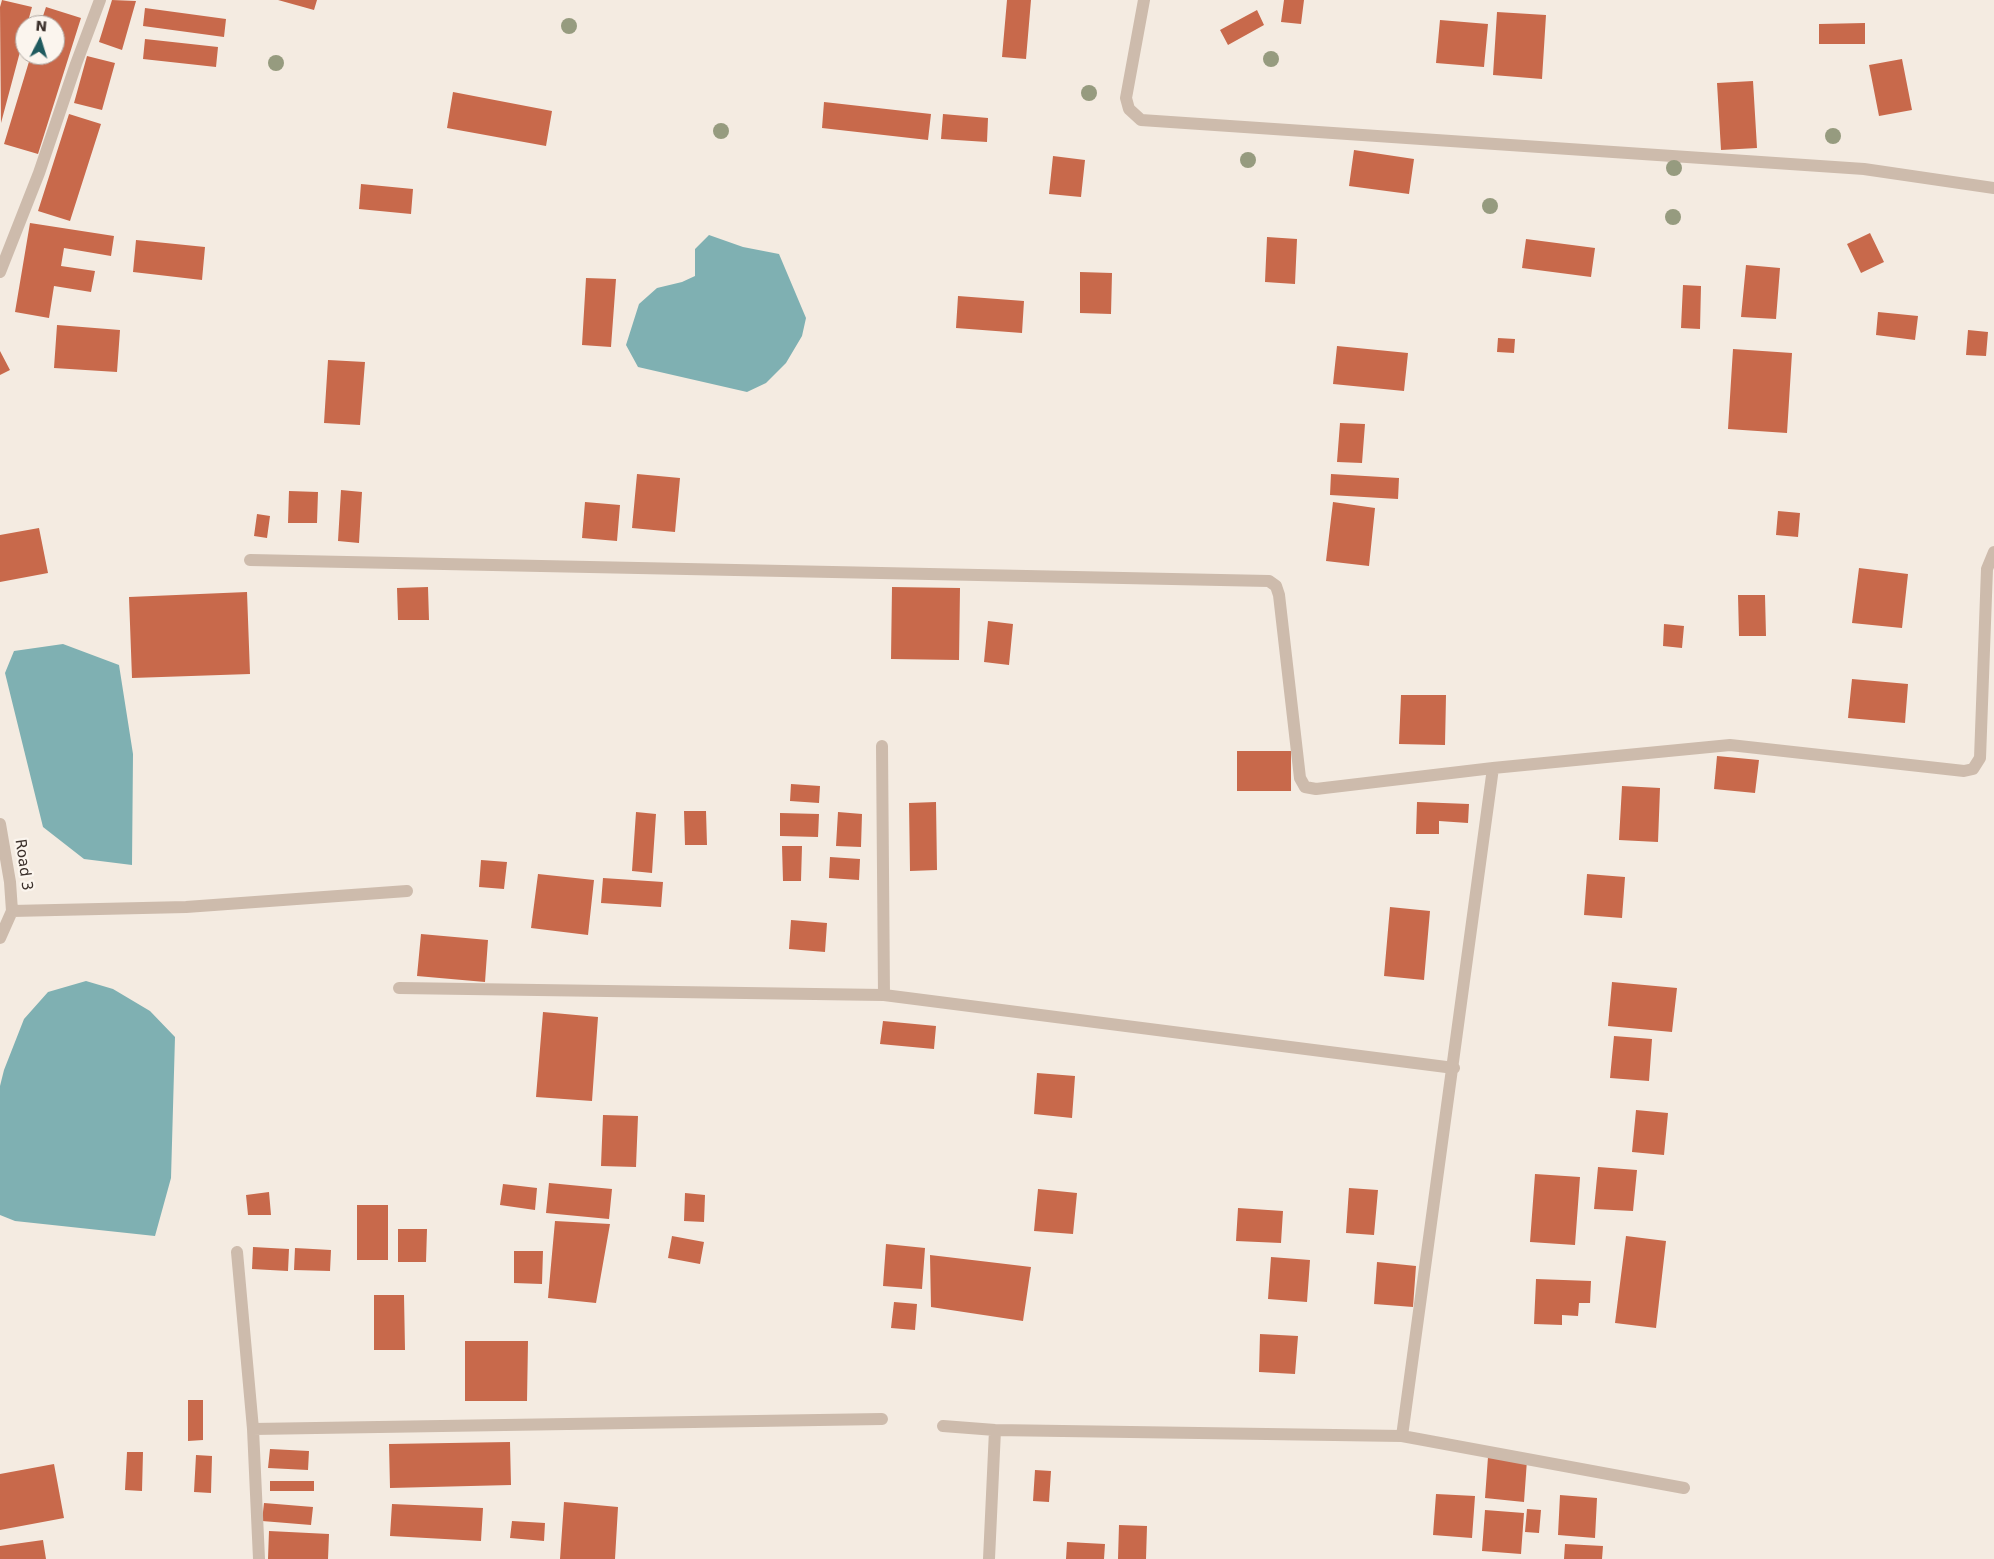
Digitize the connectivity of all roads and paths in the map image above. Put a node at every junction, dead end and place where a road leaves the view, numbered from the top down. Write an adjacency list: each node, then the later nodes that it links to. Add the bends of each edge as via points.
1 (100, 0): 4 (street)
2 (1144, 0): 3 (street, via 1126,98 1129,109 1141,120 1864,169)
3 (1994, 188)
4 (0, 272)
5 (1994, 552): 8 (street, via 1987,569 1980,758 1973,769 1964,771 1730,745)
6 (250, 560): 8 (street, via 1269,581 1276,586 1279,595 1300,778 1306,787 1316,789)
7 (882, 746): 14 (street)
8 (1493, 768): 15 (street)
9 (0, 824): 11 (street, Road 3)
10 (407, 891): 11 (street, via 186,907)
11 (12, 911): 12 (street, Road 3)
12 (0, 938)
13 (399, 988): 14 (street)
14 (884, 995): 15 (street)
15 (1454, 1068): 21 (street)
16 (237, 1252): 19 (street)
17 (882, 1419): 19 (street)
18 (943, 1426): 20 (street)
19 (253, 1429): 23 (street)
20 (995, 1430): 21 (street); 24 (street)
21 (1402, 1436): 22 (street)
22 (1684, 1488)
23 (259, 1559)
24 (990, 1559)

